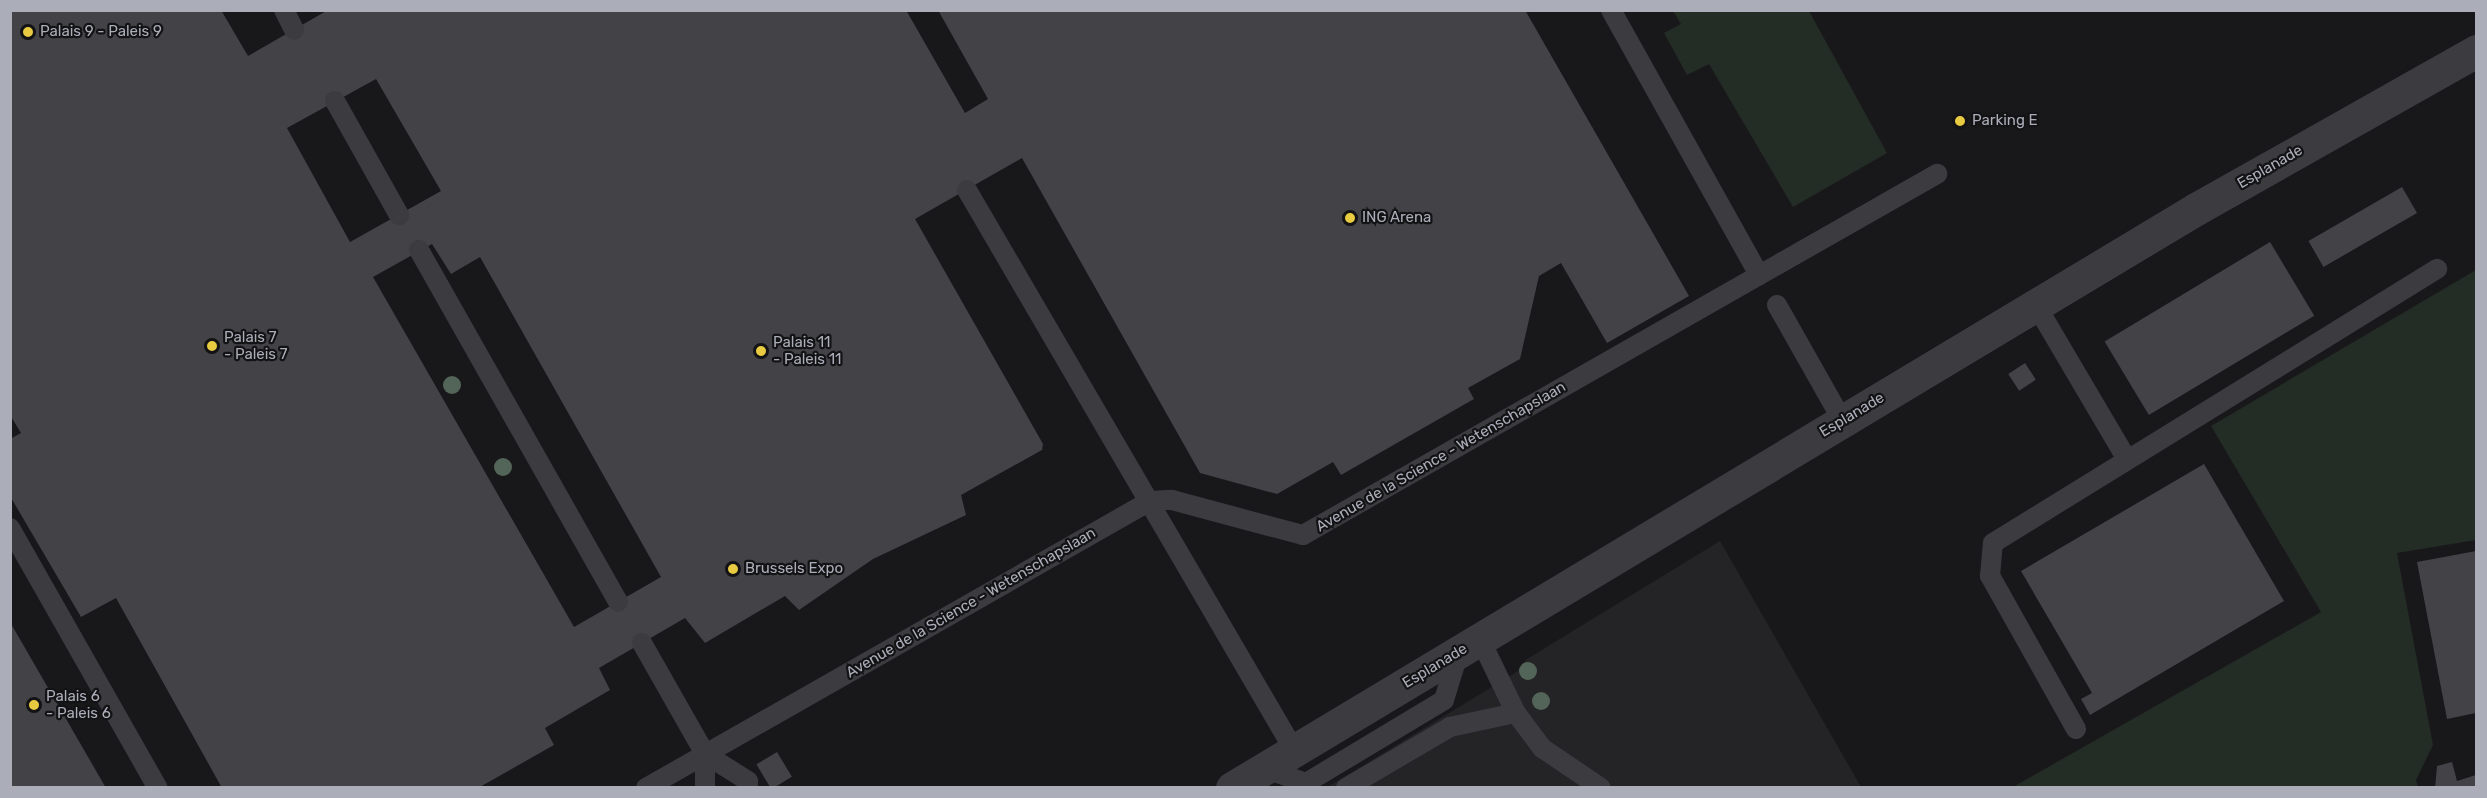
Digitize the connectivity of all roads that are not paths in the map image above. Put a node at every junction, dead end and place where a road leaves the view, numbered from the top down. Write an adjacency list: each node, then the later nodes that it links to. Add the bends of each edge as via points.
1 (284, 10): 3 (lane)
2 (1611, 10): 11 (lane)
3 (294, 30)
4 (2476, 51): 13 (street, Esplanade)
5 (335, 101): 8 (lane)
6 (1937, 174): 11 (lane, Avenue de la Science - Wetenschapslaan)
7 (967, 190): 16 (lane)
8 (399, 214)
9 (419, 250): 18 (lane)
10 (2437, 269): 15 (lane)
11 (1759, 275): 16 (lane, Avenue de la Science - Wetenschapslaan, via 1303,535 1172,500)
12 (1777, 305): 14 (lane)
13 (2036, 305): 14 (street, Esplanade); 15 (lane)
14 (1842, 420): 20 (street, Esplanade)
15 (2126, 458): 22 (lane, via 2001,534 1988,553 1990,576)
16 (1150, 501): 23 (lane); 24 (lane, Avenue de la Science - Wetenschapslaan)
17 (10, 528): 26 (lane)
18 (618, 602)
19 (642, 643): 24 (lane)
20 (1469, 645): 21 (lane); 23 (street, Esplanade); 25 (lane, via 1449,695 1306,783)
21 (1516, 713): 31 (lane, via 1450,727); 32 (lane, via 1558,763)
22 (2076, 729)
23 (1294, 750): 25 (street, Esplanade)
24 (705, 754): 27 (lane, Avenue de la Science - Wetenschapslaan); 28 (lane); 29 (lane, via 748,782)
25 (1263, 768): 30 (street, Esplanade)
26 (158, 788)
27 (646, 788)
28 (705, 788)
29 (748, 788)
30 (1232, 788)
31 (1346, 788)
32 (1601, 788)

